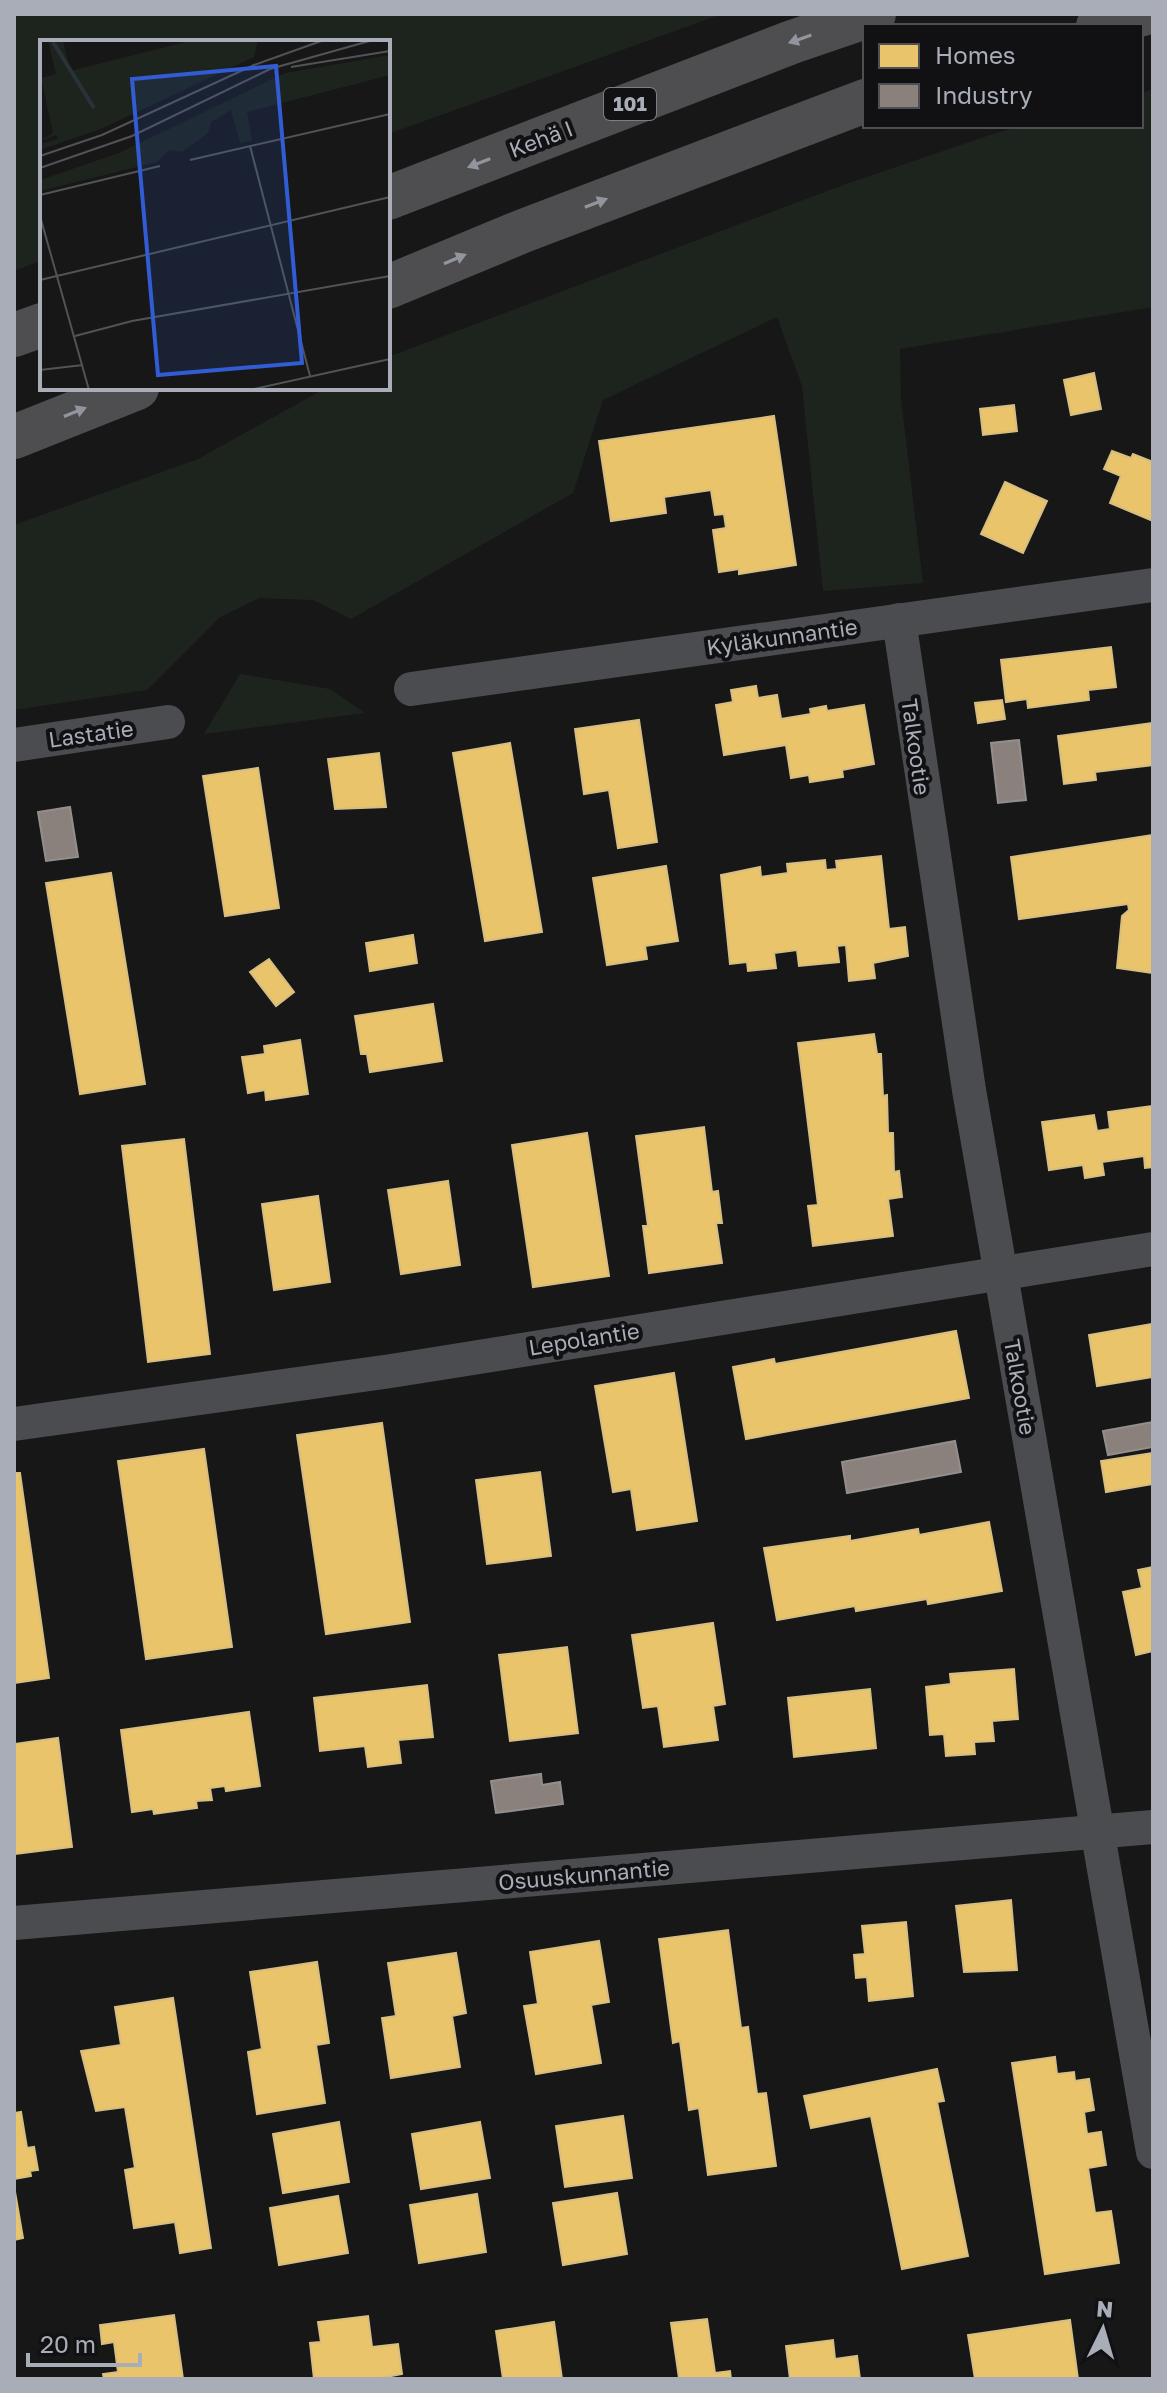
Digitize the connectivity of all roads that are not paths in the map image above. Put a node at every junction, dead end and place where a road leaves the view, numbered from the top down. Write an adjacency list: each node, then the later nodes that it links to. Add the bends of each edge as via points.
1 (874, 14): 3 (highway, Kehä I / 101, one-way to 3)
2 (863, 102): 4 (highway, one-way to 2)
3 (390, 197)
4 (390, 286)
5 (40, 326): 6 (highway)
6 (14, 335)
7 (132, 390): 8 (highway, one-way to 7)
8 (14, 437)
9 (1153, 585): 10 (street, Kyläkunnantie)
10 (899, 620): 11 (street, Kyläkunnantie); 15 (street, Talkootie)
11 (411, 689)
12 (168, 722): 13 (street, Lastatie)
13 (14, 745)
14 (1153, 1249): 15 (street, Lepolantie)
15 (1000, 1271): 16 (street, Lepolantie, via 407,1369); 18 (street, Talkootie)
16 (14, 1424)
17 (1153, 1827): 18 (street, Osuuskunnantie)
18 (1095, 1832): 19 (street, Osuuskunnantie); 20 (street, Talkootie)
19 (14, 1923)
20 (1153, 2152)

